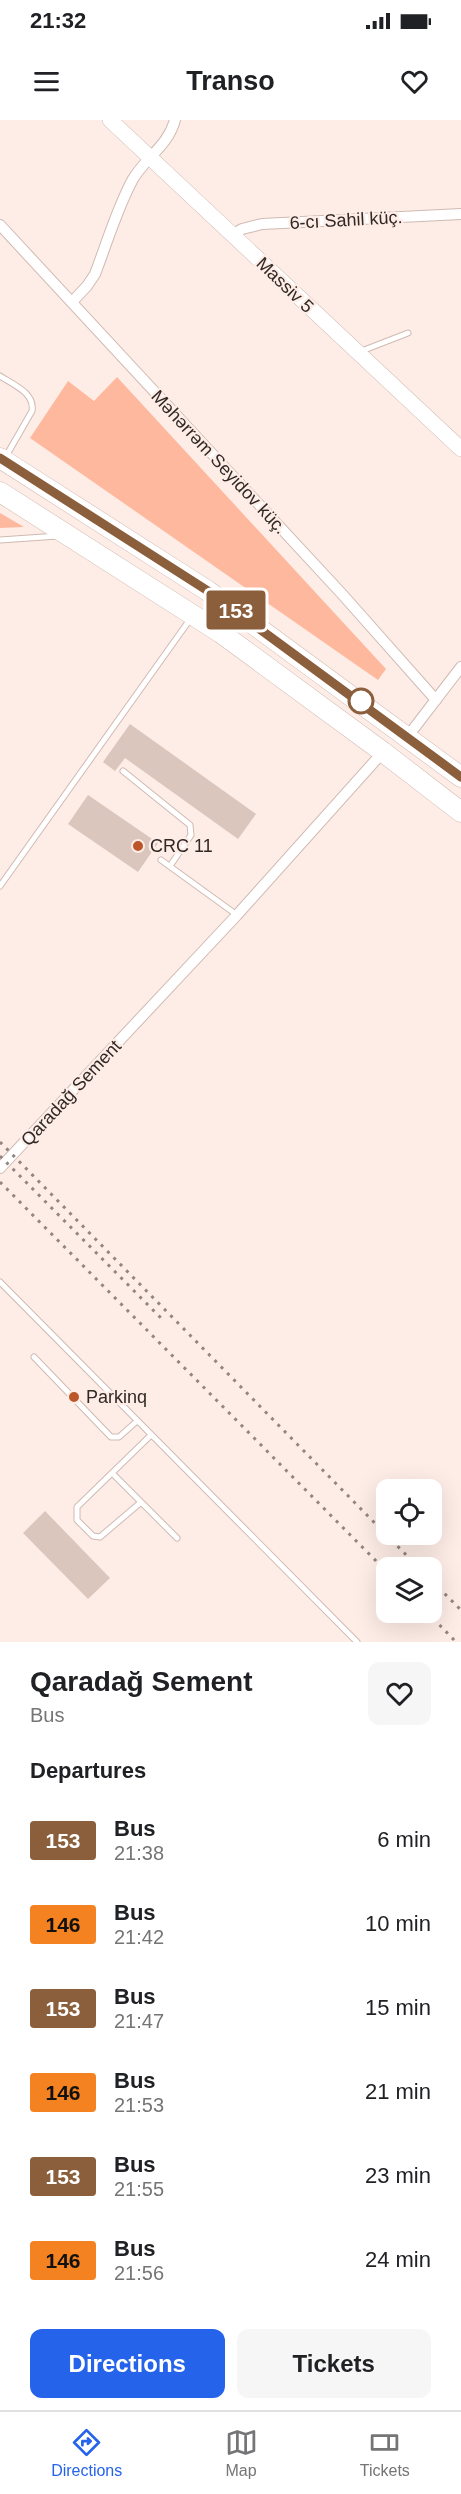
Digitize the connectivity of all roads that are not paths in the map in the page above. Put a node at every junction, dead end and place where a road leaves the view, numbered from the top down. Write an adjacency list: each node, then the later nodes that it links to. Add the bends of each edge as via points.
1 (110, 120): 3 (street, Massiv 5)
2 (175, 120): 3 (street, via 167,140)
3 (150, 157): 6 (street, Massiv 5); 7 (street, via 131,183 95,274)
4 (461, 214): 6 (street, 6-cı Sahil küç., via 262,224)
5 (0, 225): 7 (street, Məhərrəm Seyidov küç.)
6 (233, 234): 9 (street, Massiv 5)
7 (72, 303): 18 (street, Məhərrəm Seyidov küç.)
8 (408, 333): 9 (lane)
9 (357, 352): 11 (street, Massiv 5)
10 (0, 376): 12 (lane, via 34,402)
11 (460, 446)
12 (2, 459): 19 (highway, via 208,591)
13 (0, 492): 14 (highway)
14 (69, 535): 15 (lane); 16 (highway)
15 (0, 540)
16 (193, 614): 20 (highway); 26 (lane)
17 (461, 667): 18 (street)
18 (436, 700): 19 (street)
19 (408, 736): 22 (highway)
20 (383, 752): 23 (highway); 27 (street, Qaradağ Sement)
21 (123, 771): 25 (lane, via 190,825 190,835)
22 (461, 777)
23 (461, 812)
24 (161, 860): 25 (lane)
25 (170, 866): 27 (lane)
26 (0, 886)
27 (237, 915): 28 (street, Qaradağ Sement)
28 (0, 1167)
29 (0, 1282): 31 (lane)
30 (34, 1357): 31 (lane, via 111,1437 119,1437)
31 (138, 1421): 32 (lane)
32 (151, 1435): 33 (lane); 36 (lane)
33 (112, 1473): 34 (lane); 34 (lane, via 77,1507 77,1520 93,1536 100,1537)
34 (140, 1503): 35 (lane)
35 (177, 1538)
36 (357, 1642)

